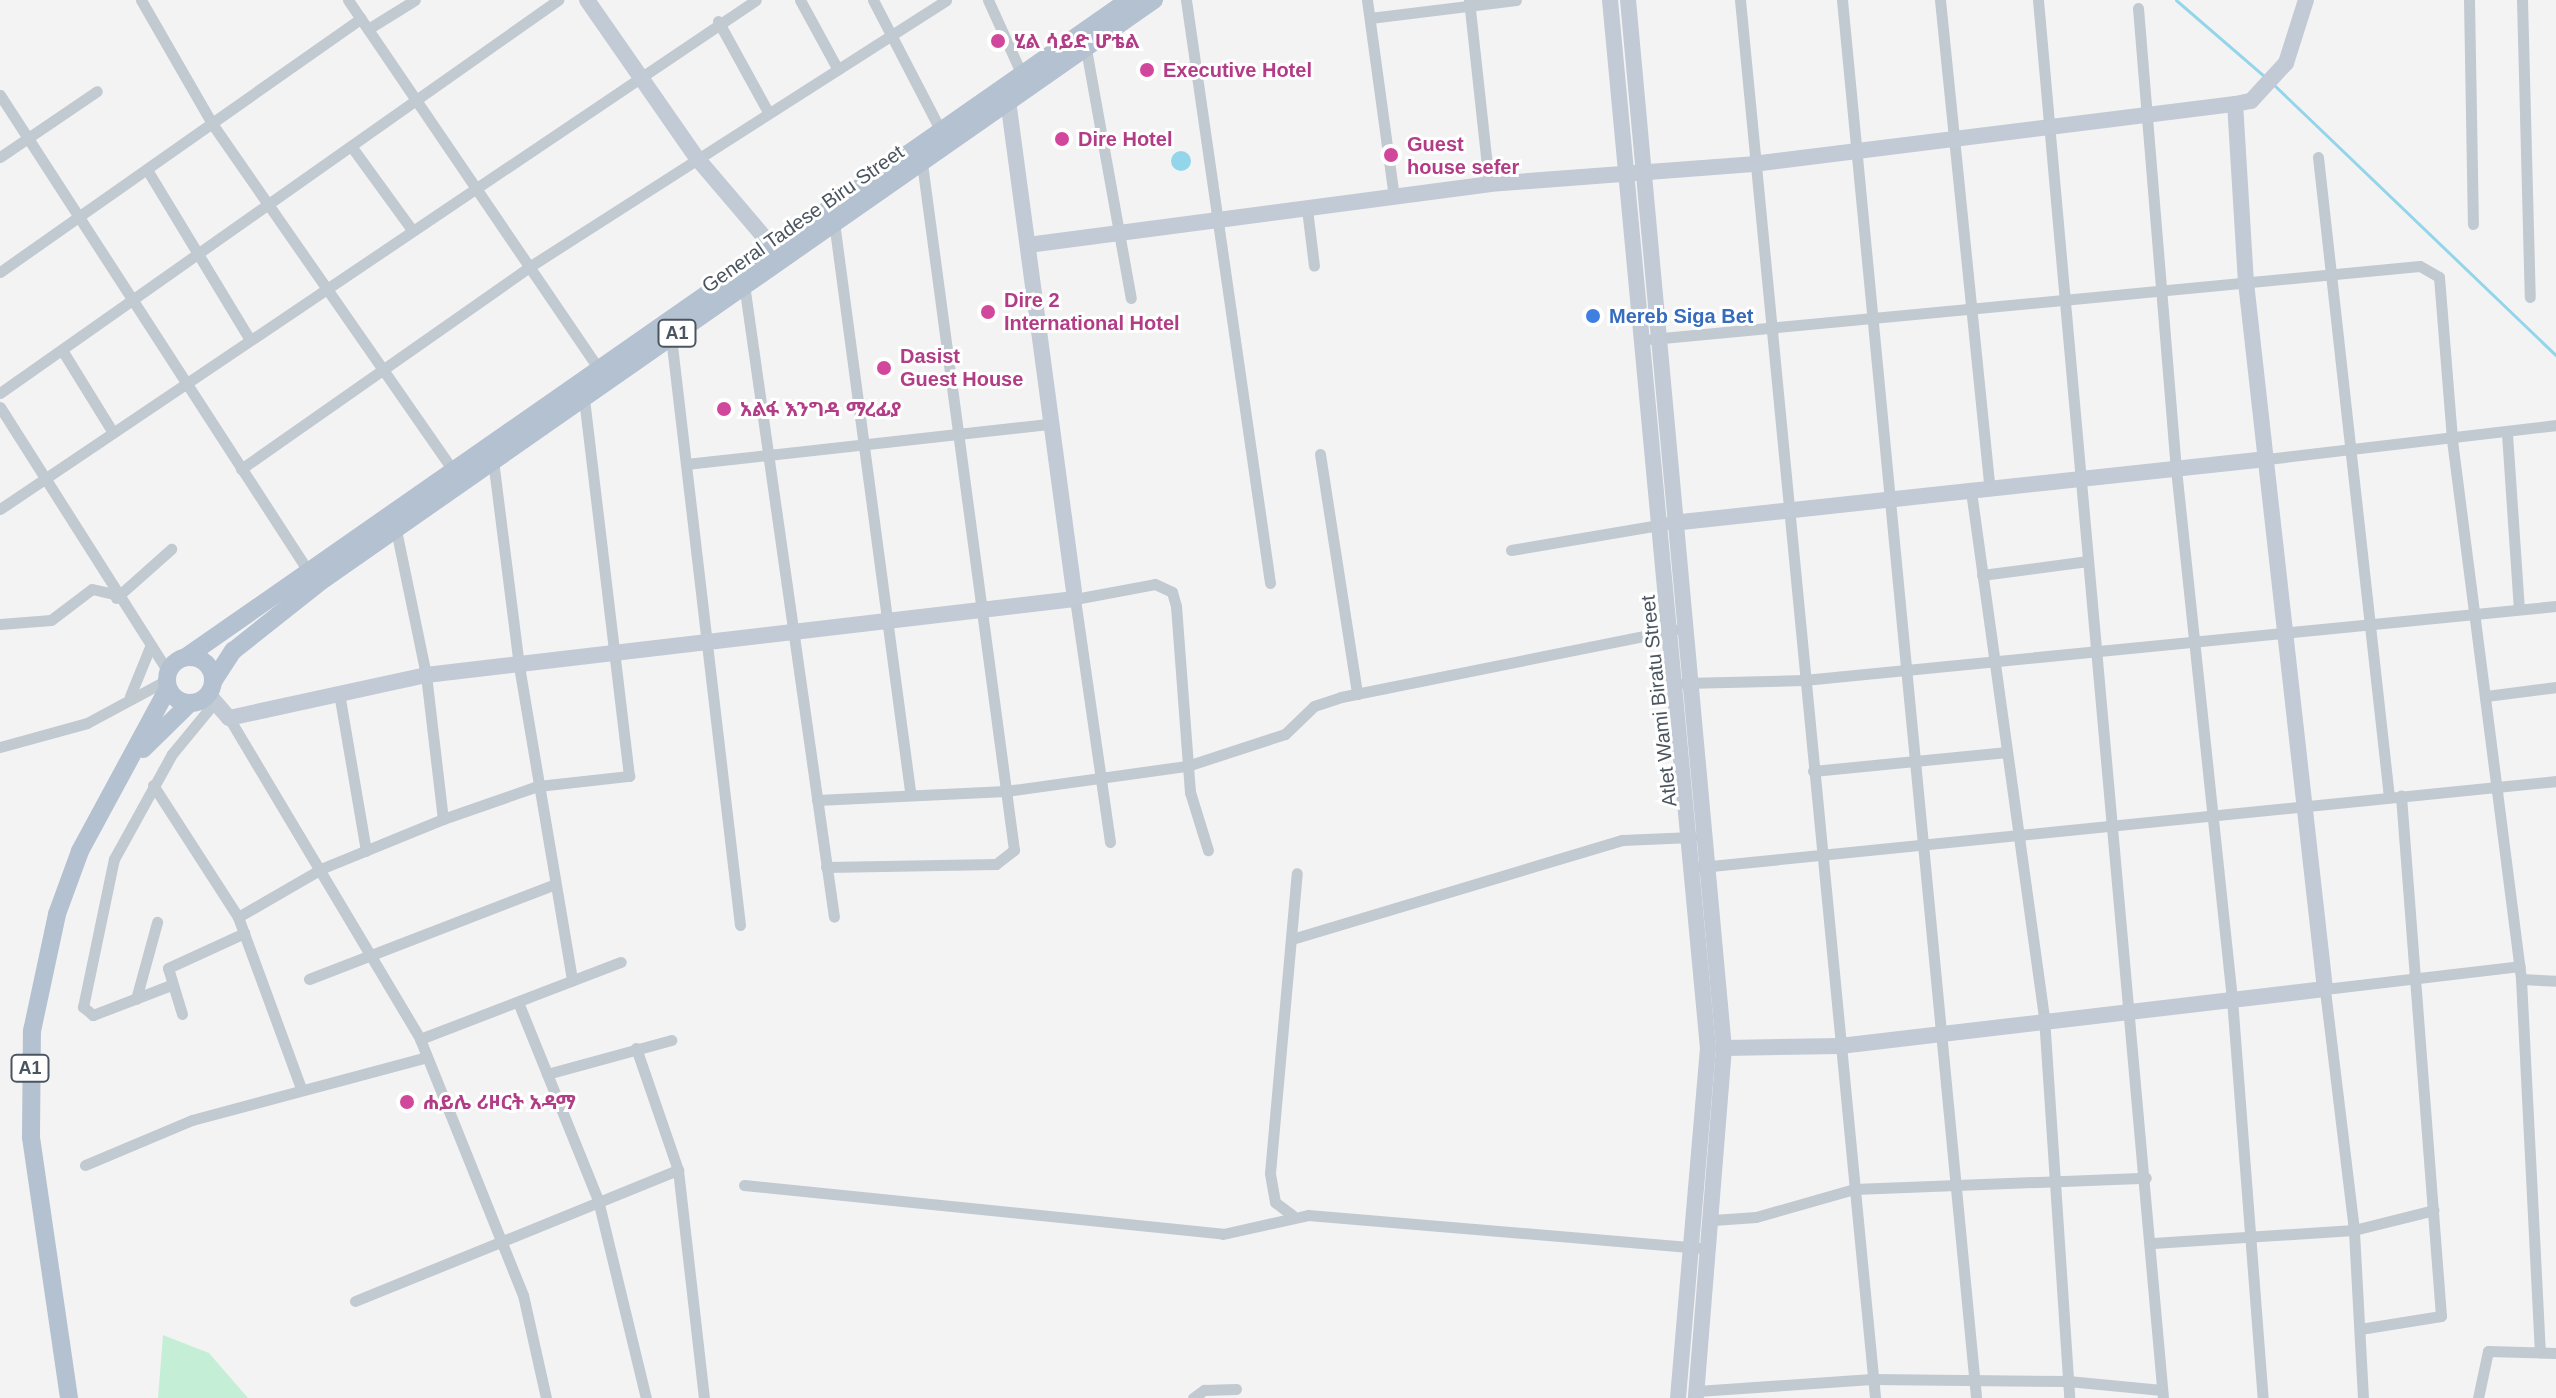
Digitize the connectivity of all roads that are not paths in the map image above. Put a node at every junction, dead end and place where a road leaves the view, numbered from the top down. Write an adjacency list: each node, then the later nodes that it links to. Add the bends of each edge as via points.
1 (141, 0): 44 (street)
2 (348, 0): 28 (street)
3 (415, 0): 31 (street)
4 (558, 0): 40 (street)
5 (587, 0): 35 (street)
6 (756, 0): 30 (street)
7 (800, 0): 34 (street)
8 (873, 0): 32 (street)
9 (946, 0): 32 (street)
10 (988, 0): 36 (street)
11 (1129, 0): 26 (main road, General Tadese Biru Street / A1)
12 (1154, 0): 33 (main road, General Tadese Biru Street / A1)
13 (1186, 0): 64 (street)
14 (1367, 0): 29 (street)
15 (1516, 0): 25 (street)
16 (1610, 0): 56 (street, Atlet Wami Biratu Street)
17 (1628, 0): 56 (street, Atlet Wami Biratu Street)
18 (1740, 0): 55 (street)
19 (1842, 0): 50 (street)
20 (1940, 0): 47 (street)
21 (2038, 0): 45 (street)
22 (2306, 0): 41 (street, via 2286,63)
23 (2469, 0): 66 (street)
24 (2522, 0): 80 (street)
25 (1469, 2): 29 (street); 58 (street)
26 (1108, 6): 36 (main road, General Tadese Biru Street / A1)
27 (2138, 8): 43 (street)
28 (361, 18): 31 (street); 44 (street)
29 (1370, 18): 60 (street)
30 (718, 21): 35 (street); 42 (street)
31 (368, 29): 40 (street)
32 (889, 36): 34 (street); 46 (street)
33 (1086, 49): 39 (main road, General Tadese Biru Street / A1); 68 (street)
34 (836, 66): 42 (street)
35 (637, 75): 52 (street); 59 (street)
36 (1022, 75): 39 (main road, General Tadese Biru Street / A1)
37 (97, 91): 48 (street)
38 (0, 95): 48 (street)
39 (1007, 95): 46 (main road, General Tadese Biru Street / A1); 54 (main road, General Tadese Biru Street / A1); 69 (street)
40 (416, 100): 49 (street); 59 (street)
41 (2243, 103): 43 (street); 77 (street)
42 (767, 110): 52 (street)
43 (2144, 117): 45 (street); 79 (street)
44 (213, 125): 57 (street); 61 (street)
45 (2053, 128): 47 (street); 82 (street)
46 (941, 131): 71 (main road, General Tadese Biru Street / A1)
47 (1954, 140): 50 (street); 84 (street)
48 (24, 141): 51 (street); 63 (street)
49 (351, 146): 61 (street); 67 (street)
50 (1854, 152): 55 (street); 85 (street)
51 (0, 157)
52 (696, 157): 71 (street); 73 (street)
53 (2318, 157): 75 (street)
54 (922, 163): 65 (main road, General Tadese Biru Street / A1); 101 (street)
55 (1753, 164): 56 (street); 86 (street)
56 (1636, 172): 58 (street); 89 (street, Atlet Wami Biratu Street); 90 (street, Atlet Wami Biratu Street)
57 (149, 173): 63 (street); 70 (street)
58 (1489, 184): 60 (street)
59 (474, 186): 67 (street); 73 (street)
60 (1394, 198): 62 (street)
61 (270, 203): 70 (street); 78 (street)
62 (1307, 209): 64 (street); 72 (street)
63 (77, 221): 74 (street); 83 (street)
64 (1214, 221): 68 (street); 129 (street)
65 (834, 222): 71 (main road, General Tadese Biru Street / A1); 104 (street)
66 (2473, 224)
67 (412, 230): 78 (street)
68 (1121, 232): 69 (street); 81 (street)
69 (1028, 245): 98 (street)
70 (198, 253): 83 (street); 88 (street)
71 (779, 253): 76 (main road, General Tadese Biru Street / A1)
72 (1314, 266)
73 (529, 267): 92 (street); 93 (street)
74 (0, 272)
75 (2333, 275): 77 (street); 103 (street, via 2420,266 2439,277); 105 (street)
76 (741, 280): 87 (main road, General Tadese Biru Street / A1); 92 (main road, General Tadese Biru Street / A1); 107 (street)
77 (2246, 283): 79 (street); 108 (street)
78 (328, 290): 88 (street); 93 (street)
79 (2160, 291): 82 (street); 113 (street)
80 (2530, 297)
81 (1131, 298)
82 (2065, 300): 84 (street); 115 (street)
83 (130, 302): 91 (street); 94 (street)
84 (1972, 309): 85 (street); 116 (street)
85 (1872, 318): 86 (street); 118 (street)
86 (1769, 328): 89 (street); 120 (street)
87 (671, 337): 95 (main road, General Tadese Biru Street / A1); 110 (street)
88 (249, 338): 94 (street)
89 (1661, 338): 90 (street); 122 (street, Atlet Wami Biratu Street)
90 (1641, 340): 123 (street, Atlet Wami Biratu Street)
91 (62, 350): 96 (street); 100 (street)
92 (597, 366): 95 (main road, General Tadese Biru Street / A1)
93 (385, 369): 111 (street); 112 (street)
94 (183, 383): 100 (street); 111 (street)
95 (581, 389): 109 (main road, General Tadese Biru Street / A1); 112 (main road, General Tadese Biru Street / A1); 147 (street)
96 (0, 393)
97 (0, 407): 114 (street)
98 (1051, 424): 101 (street); 131 (street)
99 (2556, 425): 102 (street)
100 (112, 431): 114 (street)
101 (960, 434): 104 (street); 135 (street)
102 (2507, 434): 103 (street); 133 (street)
103 (2452, 440): 105 (street); 134 (street)
104 (864, 444): 107 (street); 136 (street)
105 (2352, 451): 108 (street); 137 (street)
106 (1320, 454): 158 (street)
107 (769, 455): 110 (street); 141 (street)
108 (2267, 459): 113 (street); 139 (street)
109 (493, 460): 121 (main road, General Tadese Biru Street / A1); 149 (street)
110 (686, 464): 143 (street)
111 (241, 469): 127 (street)
112 (452, 469): 121 (main road, General Tadese Biru Street / A1)
113 (2176, 469): 115 (street); 142 (street)
114 (45, 479): 119 (street); 130 (street)
115 (2081, 479): 116 (street); 126 (street)
116 (1990, 489): 117 (street)
117 (1971, 491): 118 (street); 128 (street)
118 (1888, 499): 120 (street); 150 (street)
119 (0, 509)
120 (1787, 510): 122 (street); 153 (street)
121 (393, 521): 127 (main road, General Tadese Biru Street / A1); 151 (street); 156 (main road, General Tadese Biru Street / A1, via 255,631)
122 (1681, 522): 123 (street); 154 (street, Atlet Wami Biratu Street)
123 (1659, 525): 125 (street); 140 (street, Atlet Wami Biratu Street)
124 (171, 549): 130 (street)
125 (1511, 550)
126 (2088, 561): 128 (street); 145 (street)
127 (308, 571): 146 (main road, General Tadese Biru Street / A1)
128 (1982, 575): 148 (street)
129 (1270, 583)
130 (114, 596): 138 (street, via 92,589 51,620); 144 (street)
131 (1075, 599): 135 (street); 167 (street, via 1155,584 1172,592); 169 (street)
132 (2556, 606): 133 (street)
133 (2519, 608): 134 (street)
134 (2475, 610): 137 (street); 159 (street)
135 (983, 612): 136 (street); 175 (street)
136 (887, 619): 141 (street); 174 (street)
137 (2370, 621): 139 (street); 176 (street)
138 (0, 624)
139 (2285, 629): 142 (street); 178 (street)
140 (1674, 630): 154 (street, Atlet Wami Biratu Street); 158 (street)
141 (794, 631): 143 (street); 177 (street)
142 (2196, 639): 145 (street); 179 (street)
143 (707, 642): 147 (street); 197 (street)
144 (150, 646): 152 (street); 160 (street, via 146,674)
145 (2096, 649): 148 (street); 181 (street)
146 (186, 657): 152 (main road, General Tadese Biru Street); 156 (main road, via 202,659)
147 (612, 657): 149 (street); 172 (street, via 629,776)
148 (1993, 660): 150 (street); 164 (street)
149 (519, 666): 151 (street); 172 (street)
150 (1906, 669): 153 (street); 166 (street)
151 (426, 675): 157 (street); 180 (street)
152 (168, 680): 160 (street); 161 (main road); 165 (main road, A1)
153 (1804, 680): 154 (street); 168 (street)
154 (1686, 683): 183 (street, Atlet Wami Biratu Street); 190 (street, Atlet Wami Biratu Street)
155 (2556, 687): 159 (street)
156 (212, 692): 161 (main road); 162 (street); 171 (street)
157 (339, 693): 162 (street); 187 (street)
158 (1357, 694): 167 (street, via 1314,706 1272,740)
159 (2486, 696): 173 (street)
160 (128, 700): 163 (street, via 47,738)
161 (190, 703): 165 (main road, A1)
162 (229, 718): 191 (street)
163 (0, 747)
164 (2007, 752): 166 (street); 182 (street)
165 (136, 757): 251 (main road, A1, via 76,864 32,1031 31,1137)
166 (1916, 760): 168 (street); 185 (street)
167 (1187, 766): 169 (street); 186 (street)
168 (1813, 771): 188 (street)
169 (1100, 777): 175 (street); 184 (street)
170 (2556, 781): 173 (street)
171 (153, 785): 194 (street); 210 (street, via 114,859 83,1007 93,1015)
172 (538, 786): 180 (street); 193 (street)
173 (2498, 786): 176 (street); 202 (street)
174 (910, 791): 175 (street); 177 (street)
175 (1006, 791): 189 (street, via 1014,850 996,864)
176 (2395, 797): 178 (street); 203 (street)
177 (817, 800): 189 (street)
178 (2301, 806): 179 (street); 209 (street)
179 (2210, 815): 181 (street); 211 (street)
180 (443, 819): 187 (street)
181 (2106, 826): 182 (street); 213 (street)
182 (2020, 835): 185 (street); 215 (street)
183 (1692, 837): 190 (street, Atlet Wami Biratu Street); 199 (street, via 1622,840)
184 (1110, 842)
185 (1926, 844): 188 (street); 216 (street)
186 (1208, 850)
187 (366, 851): 191 (street)
188 (1821, 855): 190 (street); 219 (street)
189 (826, 867): 195 (street)
190 (1700, 867): 221 (street, Atlet Wami Biratu Street); 240 (street, Atlet Wami Biratu Street, via 1708,1048)
191 (323, 868): 194 (street); 200 (street)
192 (1297, 873): 199 (street)
193 (552, 885): 200 (street); 206 (street)
194 (238, 917): 198 (street)
195 (834, 917)
196 (157, 922): 210 (street)
197 (740, 925)
198 (244, 933): 208 (street, via 168,968); 224 (street)
199 (1292, 939): 234 (street, via 1270,1173 1275,1202)
200 (374, 954): 204 (street); 217 (street)
201 (621, 962): 206 (street)
202 (2520, 966): 203 (street); 205 (street)
203 (2416, 978): 209 (street); 233 (street)
204 (309, 979)
205 (2521, 979): 207 (street); 243 (street)
206 (572, 981): 212 (street)
207 (2556, 981)
208 (171, 985): 210 (street); 214 (street)
209 (2325, 989): 211 (street); 236 (street)
210 (136, 999)
211 (2232, 999): 213 (street); 237 (street)
212 (518, 1002): 217 (street); 223 (street)
213 (2127, 1011): 215 (street); 227 (street)
214 (182, 1014)
215 (2044, 1017): 216 (street); 228 (street)
216 (1945, 1032): 219 (street); 229 (street)
217 (420, 1039): 222 (street)
218 (671, 1040): 220 (street)
219 (1840, 1046): 221 (street); 231 (street)
220 (636, 1048): 223 (street); 226 (street)
221 (1724, 1048): 235 (street, Atlet Wami Biratu Street)
222 (427, 1057): 224 (street); 238 (street)
223 (547, 1074): 232 (street)
224 (301, 1088): 225 (street, via 192,1120)
225 (85, 1165)
226 (678, 1170): 232 (street); 254 (street)
227 (2146, 1178): 228 (street); 239 (street)
228 (2055, 1181): 229 (street); 246 (street)
229 (1958, 1183): 231 (street); 247 (street)
230 (744, 1185): 234 (street, via 1223,1234)
231 (1854, 1189): 235 (street, via 1756,1217); 245 (street)
232 (598, 1200): 238 (street); 253 (street)
233 (2434, 1210): 236 (street); 242 (street, via 2439,1319)
234 (1292, 1215): 240 (street)
235 (1713, 1220): 240 (street, Atlet Wami Biratu Street)
236 (2354, 1230): 237 (street); 242 (street)
237 (2253, 1238): 239 (street); 260 (street)
238 (501, 1240): 241 (street); 252 (street, via 523,1295)
239 (2153, 1243): 250 (street)
240 (1703, 1248): 249 (street, Atlet Wami Biratu Street); 256 (street, Atlet Wami Biratu Street)
241 (355, 1301)
242 (2360, 1329): 261 (street)
243 (2540, 1353): 244 (street); 262 (street, via 2488,1351)
244 (2556, 1353)
245 (1872, 1379): 247 (street); 249 (street); 257 (street)
246 (2068, 1381): 247 (street); 250 (street); 259 (street)
247 (1975, 1382): 258 (street)
248 (1236, 1389): 255 (street, via 1204,1390)
249 (1696, 1394)
250 (2162, 1394)
251 (69, 1398)
252 (546, 1398)
253 (646, 1398)
254 (704, 1398)
255 (1193, 1398)
256 (1678, 1398)
257 (1875, 1398)
258 (1976, 1398)
259 (2069, 1398)
260 (2263, 1398)
261 (2363, 1398)
262 (2478, 1398)

